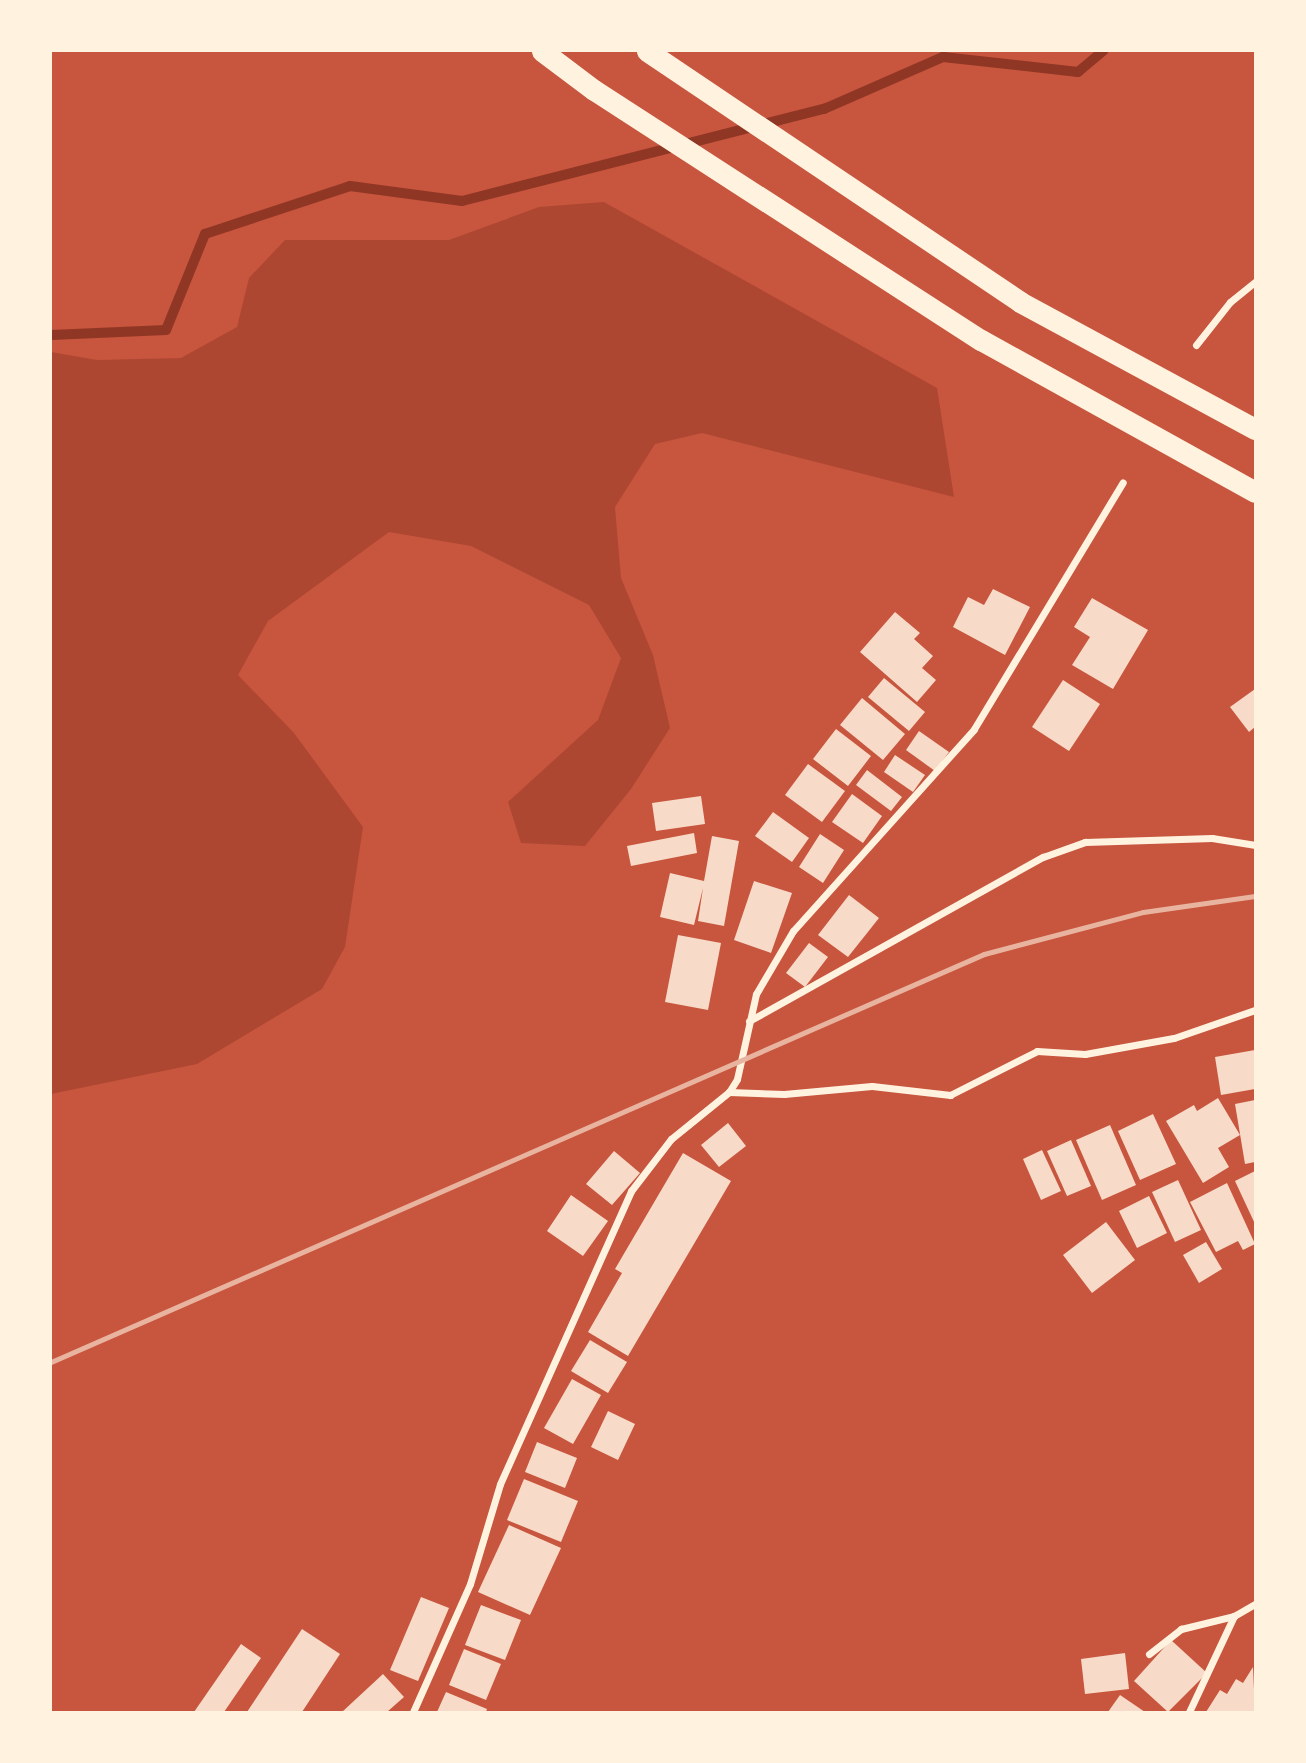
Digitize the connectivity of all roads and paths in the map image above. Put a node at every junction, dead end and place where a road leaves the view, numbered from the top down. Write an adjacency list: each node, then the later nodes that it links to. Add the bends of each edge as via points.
1 (542, 51): 7 (highway, via 594,90 981,340)
2 (647, 51): 5 (highway, via 1020,302)
3 (1255, 282): 4 (street, via 1230,302)
4 (1196, 345)
5 (1255, 429)
6 (1123, 482): 10 (street, via 974,729 793,931 756,994)
7 (1255, 492)
8 (1255, 845): 10 (street, via 1212,838 1085,842 1044,857)
9 (1255, 1010): 11 (street, via 1174,1038 1086,1054 1037,1051 950,1096 872,1087 784,1094)
10 (749, 1021): 11 (street, via 737,1079)
11 (729, 1092): 15 (street, via 671,1139 631,1191 515,1449 455,1622)
12 (1255, 1604): 13 (street)
13 (1234, 1616): 14 (street, via 1181,1629); 16 (street)
14 (1149, 1654)
15 (413, 1712)
16 (1189, 1712)

